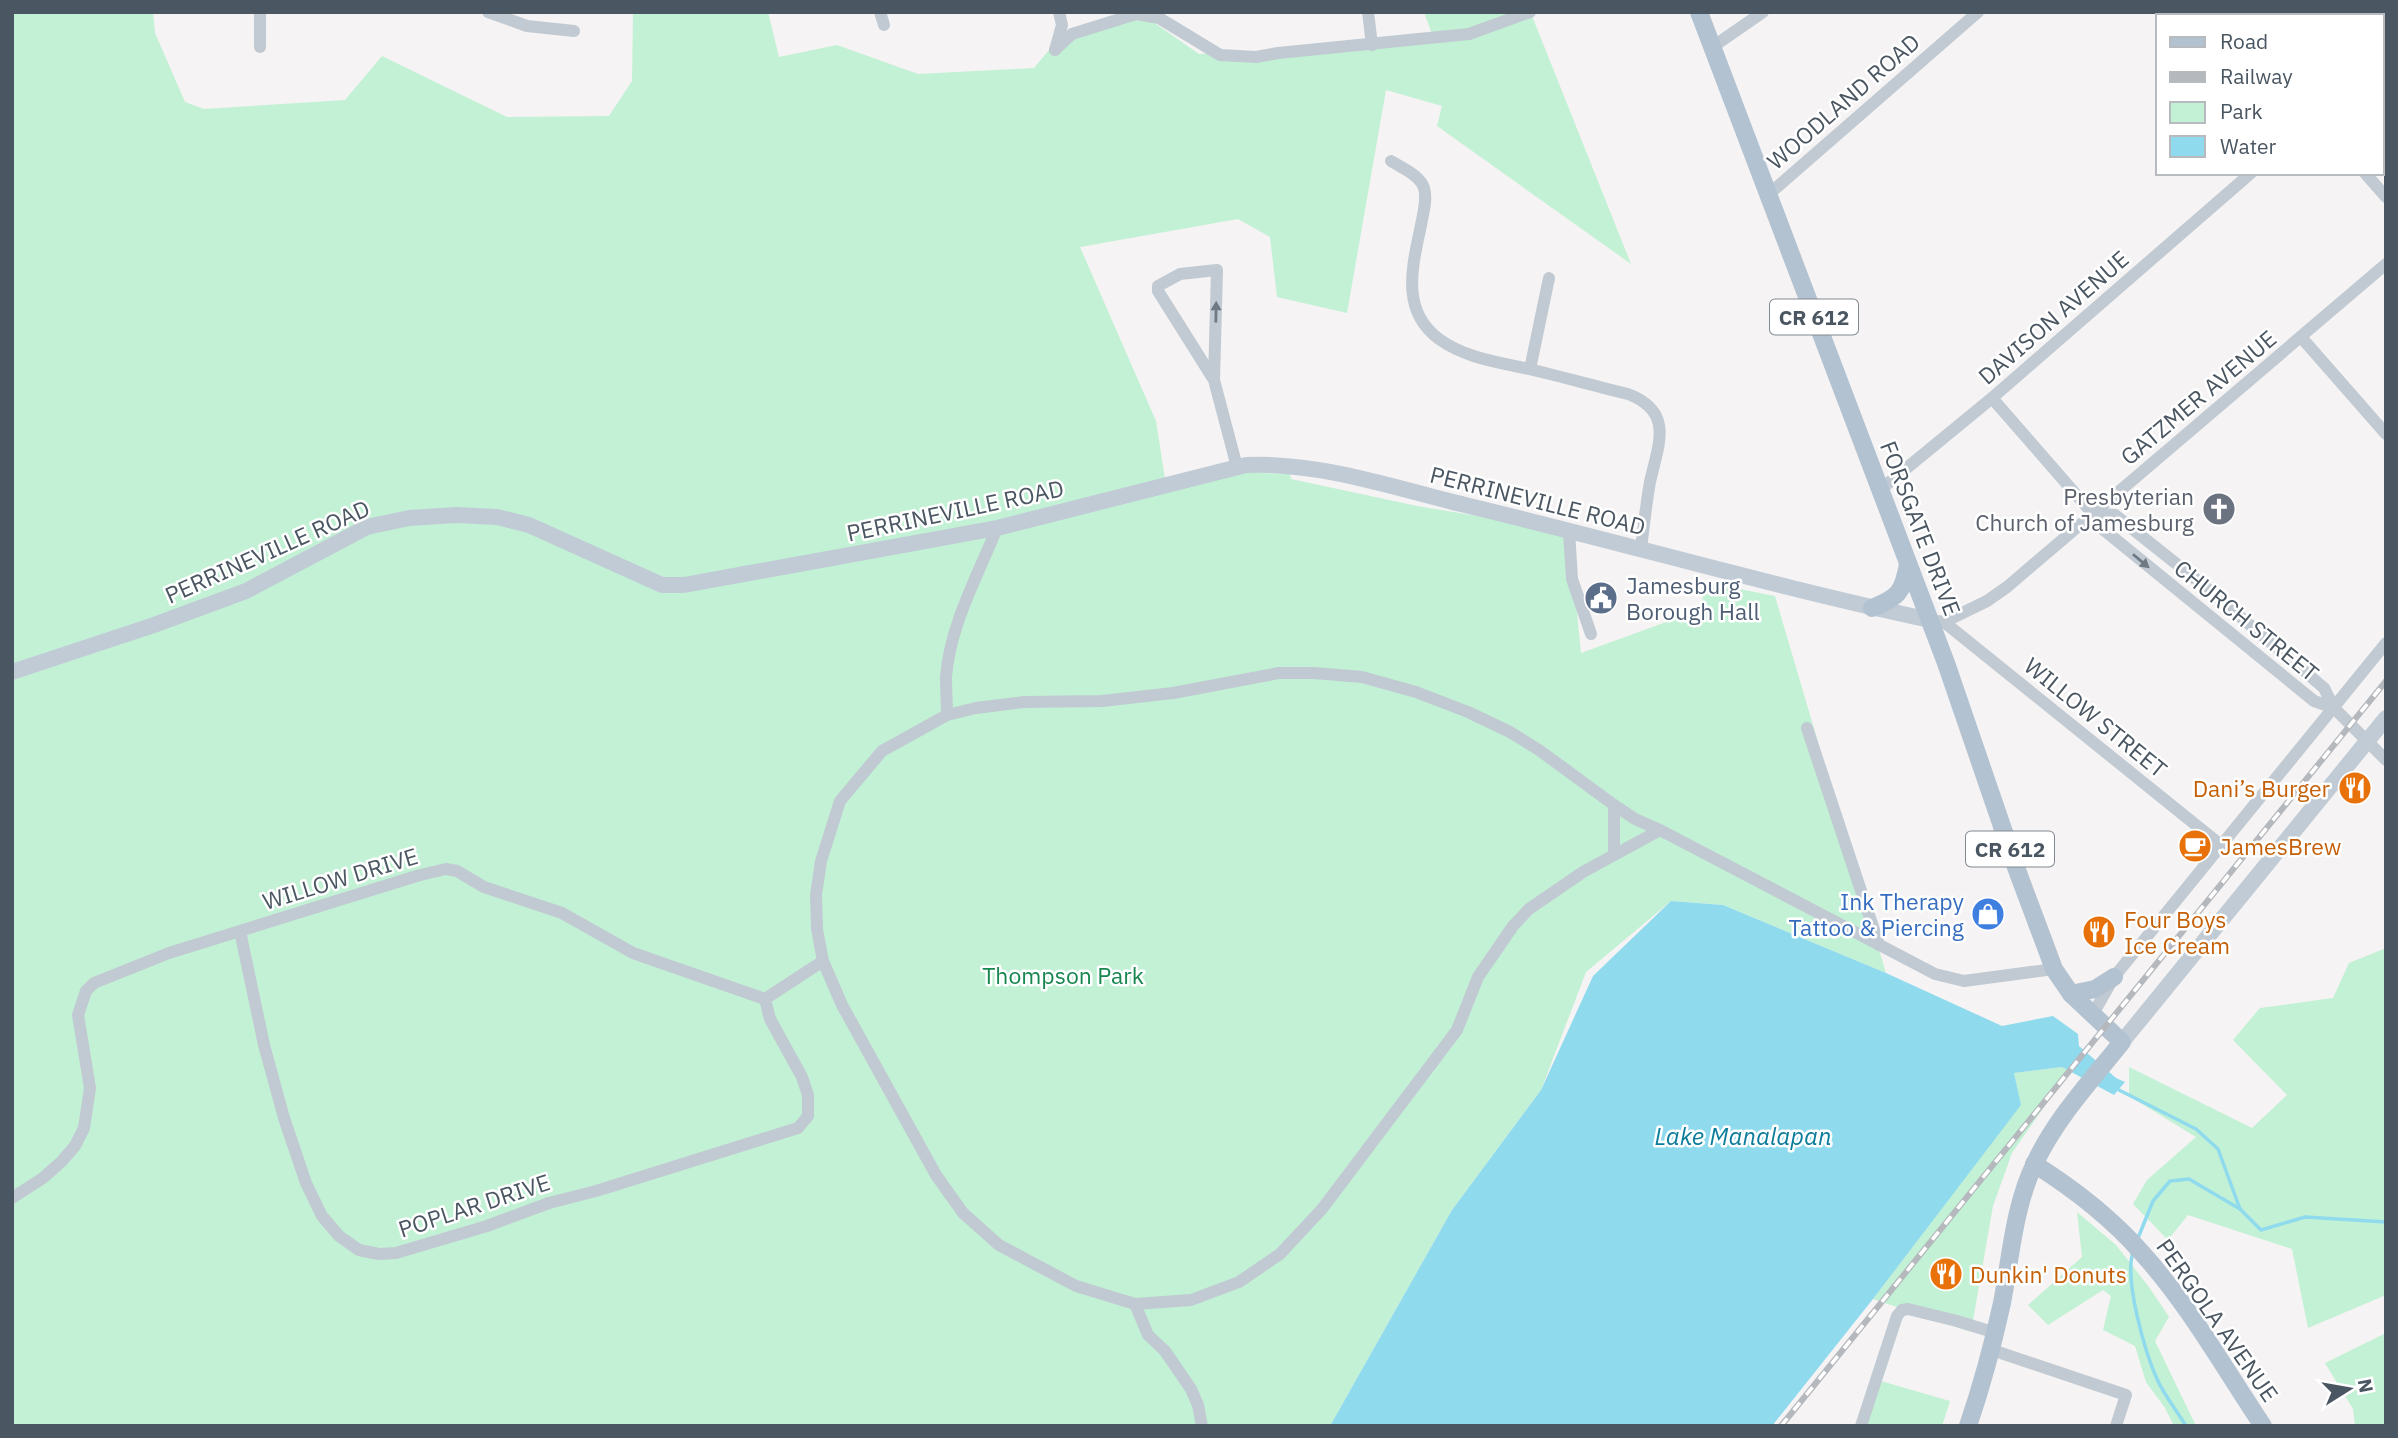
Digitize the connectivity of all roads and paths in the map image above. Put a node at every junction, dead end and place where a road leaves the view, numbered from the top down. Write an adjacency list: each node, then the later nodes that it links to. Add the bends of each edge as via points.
1 (260, 12): 12 (street)
2 (488, 12): 10 (street, via 527,26)
3 (1059, 12): 9 (street, via 1062,25 1055,50 1082,30 1136,14)
4 (1368, 12): 11 (street)
5 (1530, 12): 11 (street, via 1469,34)
6 (1699, 12): 13 (main road, FORSGATE DRIVE / CR 612)
7 (1763, 12): 13 (street)
8 (1978, 12): 17 (street, WOODLAND ROAD)
9 (1160, 15): 11 (street, via 1220,55 1255,57)
10 (574, 31)
11 (1372, 45)
12 (260, 47)
13 (1712, 48): 17 (main road, FORSGATE DRIVE / CR 612)
14 (1391, 161): 22 (street, via 1424,188 1426,202 1411,275 1416,312 1425,326 1470,355)
15 (2249, 175): 24 (street, DAVISON AVENUE)
16 (2367, 175): 18 (street)
17 (1768, 195): 27 (main road, FORSGATE DRIVE / CR 612)
18 (2386, 197)
19 (2386, 264): 21 (street, GATZMER AVENUE)
20 (1549, 278): 22 (street)
21 (2301, 337): 25 (street); 28 (street, GATZMER AVENUE)
22 (1530, 369): 31 (street, via 1628,394 1643,400 1656,414 1661,431)
23 (1214, 380): 23 (street, one-way to 23, via 1217,270 1180,274 1158,286 1158,291); 26 (street)
24 (1992, 398): 27 (street, DAVISON AVENUE); 28 (street)
25 (2386, 434)
26 (1237, 467): 29 (street, PERRINEVILLE ROAD); 30 (street, PERRINEVILLE ROAD, via 1311,468)
27 (1880, 490): 32 (main road, FORSGATE DRIVE / CR 612)
28 (2093, 514): 34 (street, GATZMER AVENUE, via 1996,595); 38 (street, CHURCH STREET, one-way to 38, via 2104,530 2192,603 2314,701); 38 (street, CHURCH STREET, via 2115,514 2146,538 2324,688)
29 (997, 528): 37 (street, PERRINEVILLE ROAD, via 713,581 662,585 528,525 496,517 409,518 367,527 246,591); 39 (street, via 951,647)
30 (1569, 531): 31 (street, PERRINEVILLE ROAD); 35 (street, via 1572,579)
31 (1641, 548): 33 (street, PERRINEVILLE ROAD)
32 (1908, 564): 33 (main road, via 1904,586 1897,595); 34 (main road, FORSGATE DRIVE / CR 612)
33 (1872, 608): 34 (street, PERRINEVILLE ROAD)
34 (1937, 621): 46 (street, WILLOW STREET); 51 (main road, FORSGATE DRIVE / CR 612)
35 (1591, 634)
36 (2386, 643): 38 (street)
37 (12, 672)
38 (2334, 708): 42 (street, CHURCH STREET); 46 (street)
39 (947, 715): 44 (street, via 1024,702 1102,701 1173,693 1279,673 1362,677 1429,697 1510,732); 50 (street, via 882,751 840,801 821,861 816,895)
40 (2386, 718): 42 (street)
41 (1807, 728): 49 (street)
42 (2368, 740): 43 (street, CHURCH STREET); 56 (street)
43 (2386, 760)
44 (1614, 805): 45 (street); 47 (street)
45 (1660, 830): 47 (street); 49 (street)
46 (2222, 846): 52 (street)
47 (1614, 854): 59 (street, via 1529,908 1513,926 1478,977 1457,1030 1322,1209 1280,1254 1239,1282 1191,1300)
48 (240, 931): 54 (street, WILLOW DRIVE, via 446,869 562,913 633,953); 54 (street, POPLAR DRIVE, via 277,1094 306,1183 322,1216 340,1236 369,1253 396,1253 798,1128 808,1116 808,1095 770,1019); 58 (street, WILLOW DRIVE, via 143,962 94,983 86,991 78,1015 90,1088 84,1128 61,1162)
49 (1879, 944): 51 (street, via 1935,974 1964,981)
50 (823, 961): 54 (street); 59 (street, via 884,1083 963,1213 999,1245 1076,1286)
51 (2054, 969): 53 (main road, FORSGATE DRIVE / CR 612)
52 (2114, 977): 53 (main road, via 2095,989); 55 (street)
53 (2071, 994): 55 (main road, FORSGATE DRIVE / CR 612)
54 (765, 999)
55 (2093, 1014): 56 (main road, FORSGATE DRIVE / CR 612)
56 (2122, 1042): 57 (main road, via 2050,1134)
57 (2034, 1164): 60 (main road, via 2017,1219); 65 (main road, PERGOLA AVENUE, via 2068,1186 2142,1252)
58 (12, 1198)
59 (1135, 1304): 61 (street, via 1148,1335 1191,1389)
60 (1994, 1341): 62 (street, via 1957,1321 1902,1310); 63 (main road); 64 (street, via 2126,1395)
61 (1202, 1426)
62 (1861, 1426)
63 (1968, 1426)
64 (2116, 1426)
65 (2263, 1426)

